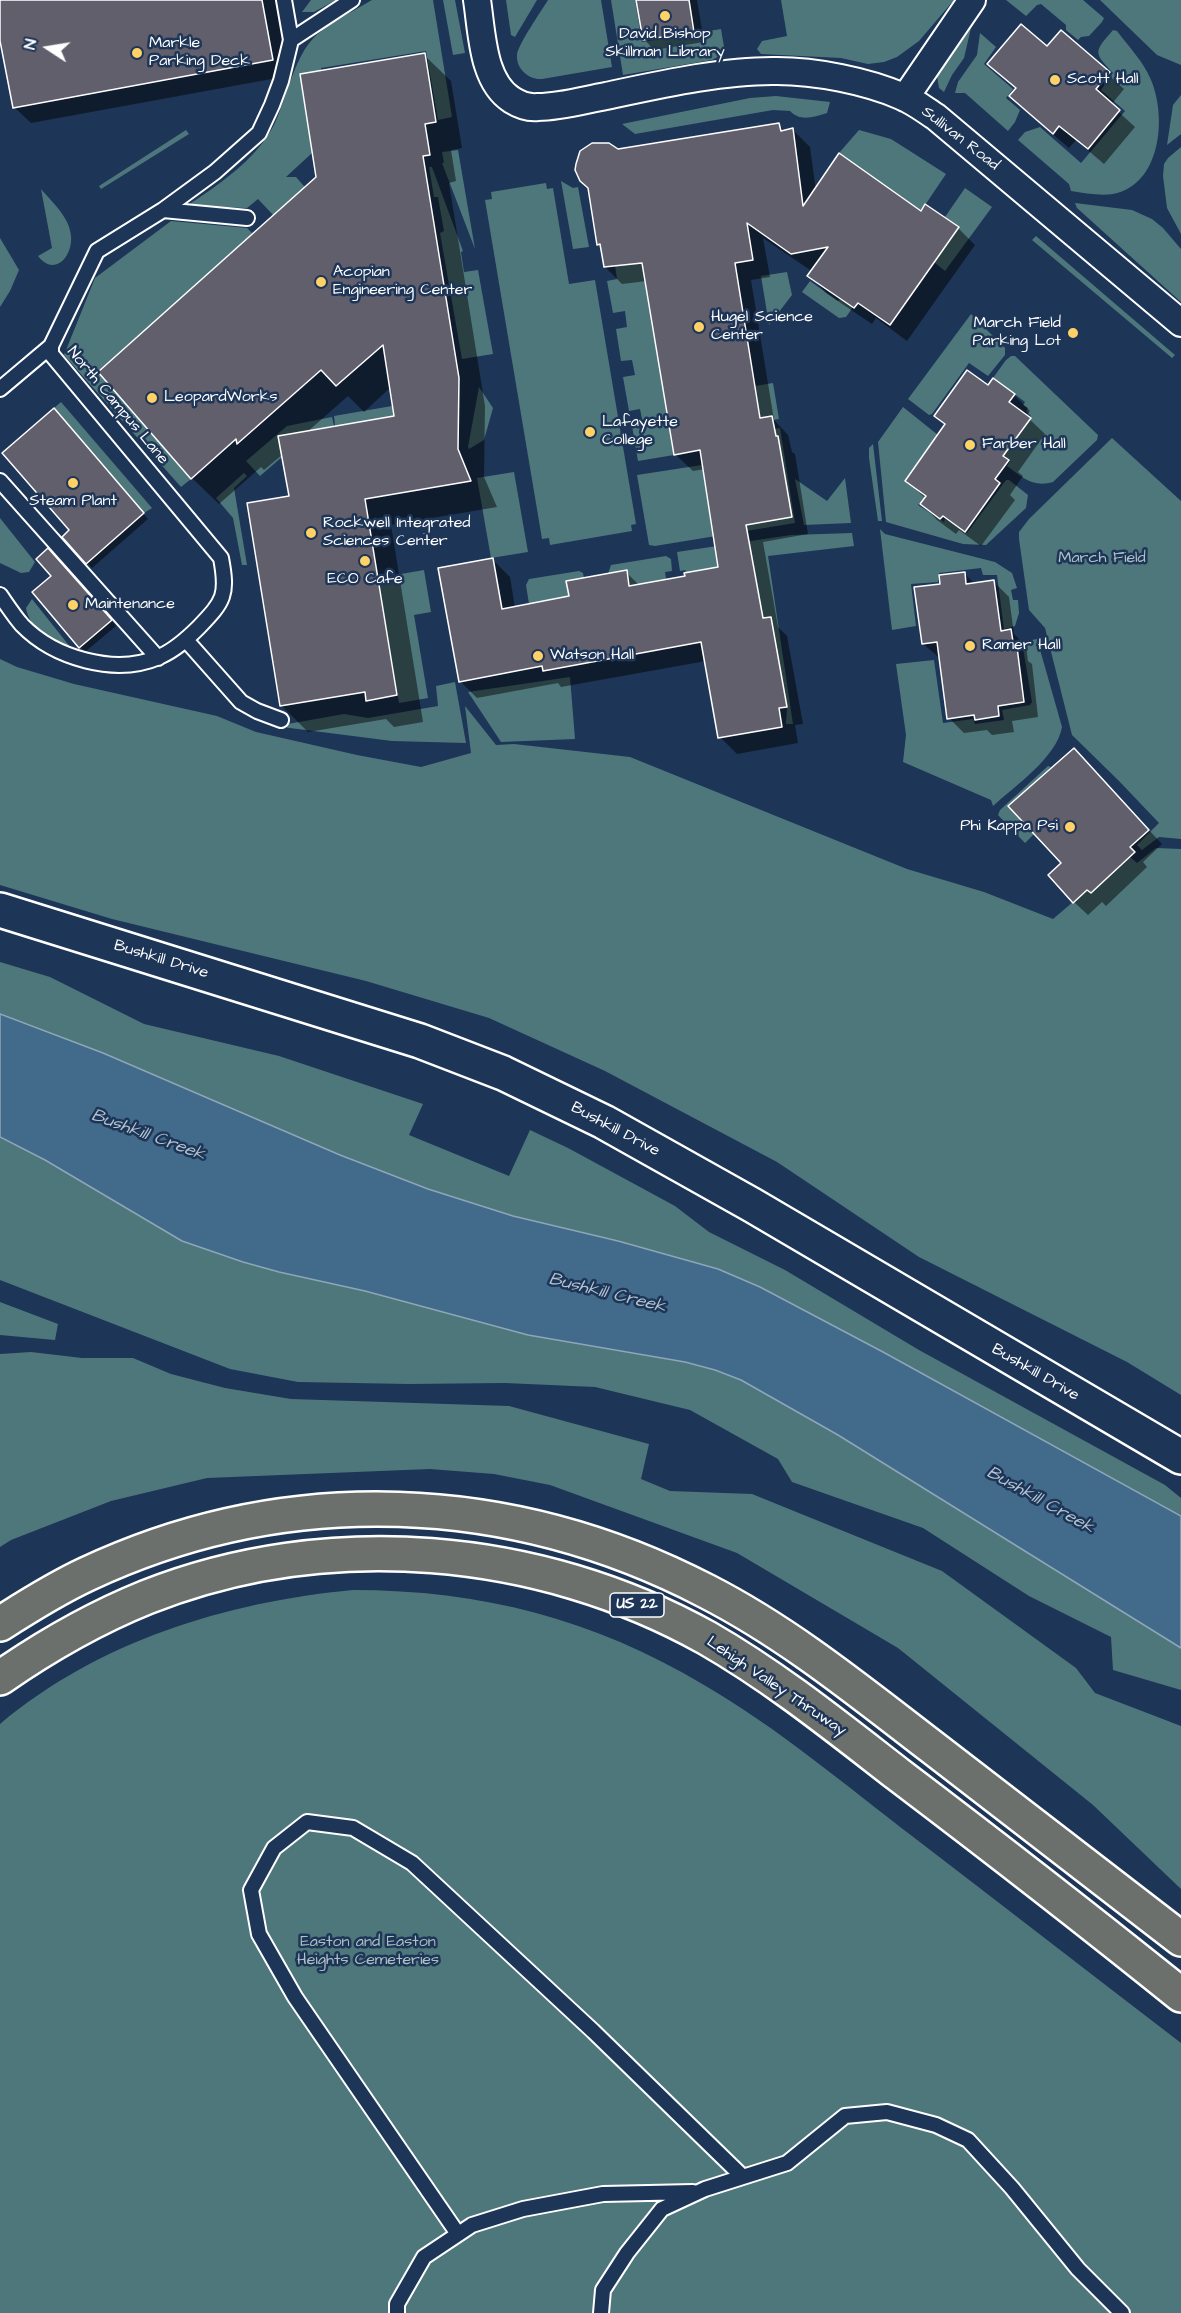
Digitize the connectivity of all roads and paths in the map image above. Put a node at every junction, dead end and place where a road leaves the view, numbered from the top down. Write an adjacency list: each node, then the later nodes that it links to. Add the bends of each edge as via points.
1 (284, 0): 5 (lane, North Campus Lane)
2 (352, 0): 5 (lane)
3 (477, 0): 6 (street, Sullivan Road, via 491,71 502,92 526,106 547,106 744,72 778,71 844,79)
4 (972, 0): 6 (street)
5 (291, 40): 7 (lane, North Campus Lane, via 278,89 259,132)
6 (905, 98): 9 (street, Sullivan Road, via 952,130)
7 (163, 210): 8 (lane); 10 (lane, North Campus Lane, via 97,251)
8 (247, 218)
9 (1181, 323)
10 (51, 346): 11 (lane); 14 (lane, North Campus Lane, via 51,354 221,558 225,589 219,606)
11 (0, 389)
12 (0, 481): 15 (lane)
13 (0, 595): 15 (lane, via 22,625 44,642 73,656 114,665)
14 (186, 640): 15 (lane, North Campus Lane); 16 (lane, via 241,702)
15 (158, 658)
16 (281, 720)
17 (0, 910): 18 (street, Bushkill Drive, via 420,1041 503,1073 604,1122 742,1200)
18 (1181, 1457)
19 (0, 1623): 21 (highway, US 22, via 85,1574 133,1554 216,1529 293,1513 402,1508 451,1512 552,1531 652,1566 705,1591 785,1639 841,1677)
20 (0, 1678): 22 (highway, Lehigh Valley Thruway / US 22, via 62,1638 149,1597 196,1581 299,1558 352,1553 434,1556 505,1565 560,1578 657,1613 755,1668 817,1711)
21 (1181, 1939)
22 (1181, 1995)
23 (743, 2177): 24 (lane); 25 (lane, via 412,1863 352,1828 307,1822 274,1848 251,1890 259,1934 295,1997); 28 (lane, via 787,2163 845,2116 887,2112 936,2125 968,2140 1078,2269)
24 (698, 2192): 25 (lane, via 603,2194 523,2209 472,2225); 27 (lane, via 662,2209 603,2290)
25 (458, 2234): 26 (lane, via 424,2257 396,2304)
26 (397, 2313)
27 (601, 2313)
28 (1122, 2313)

